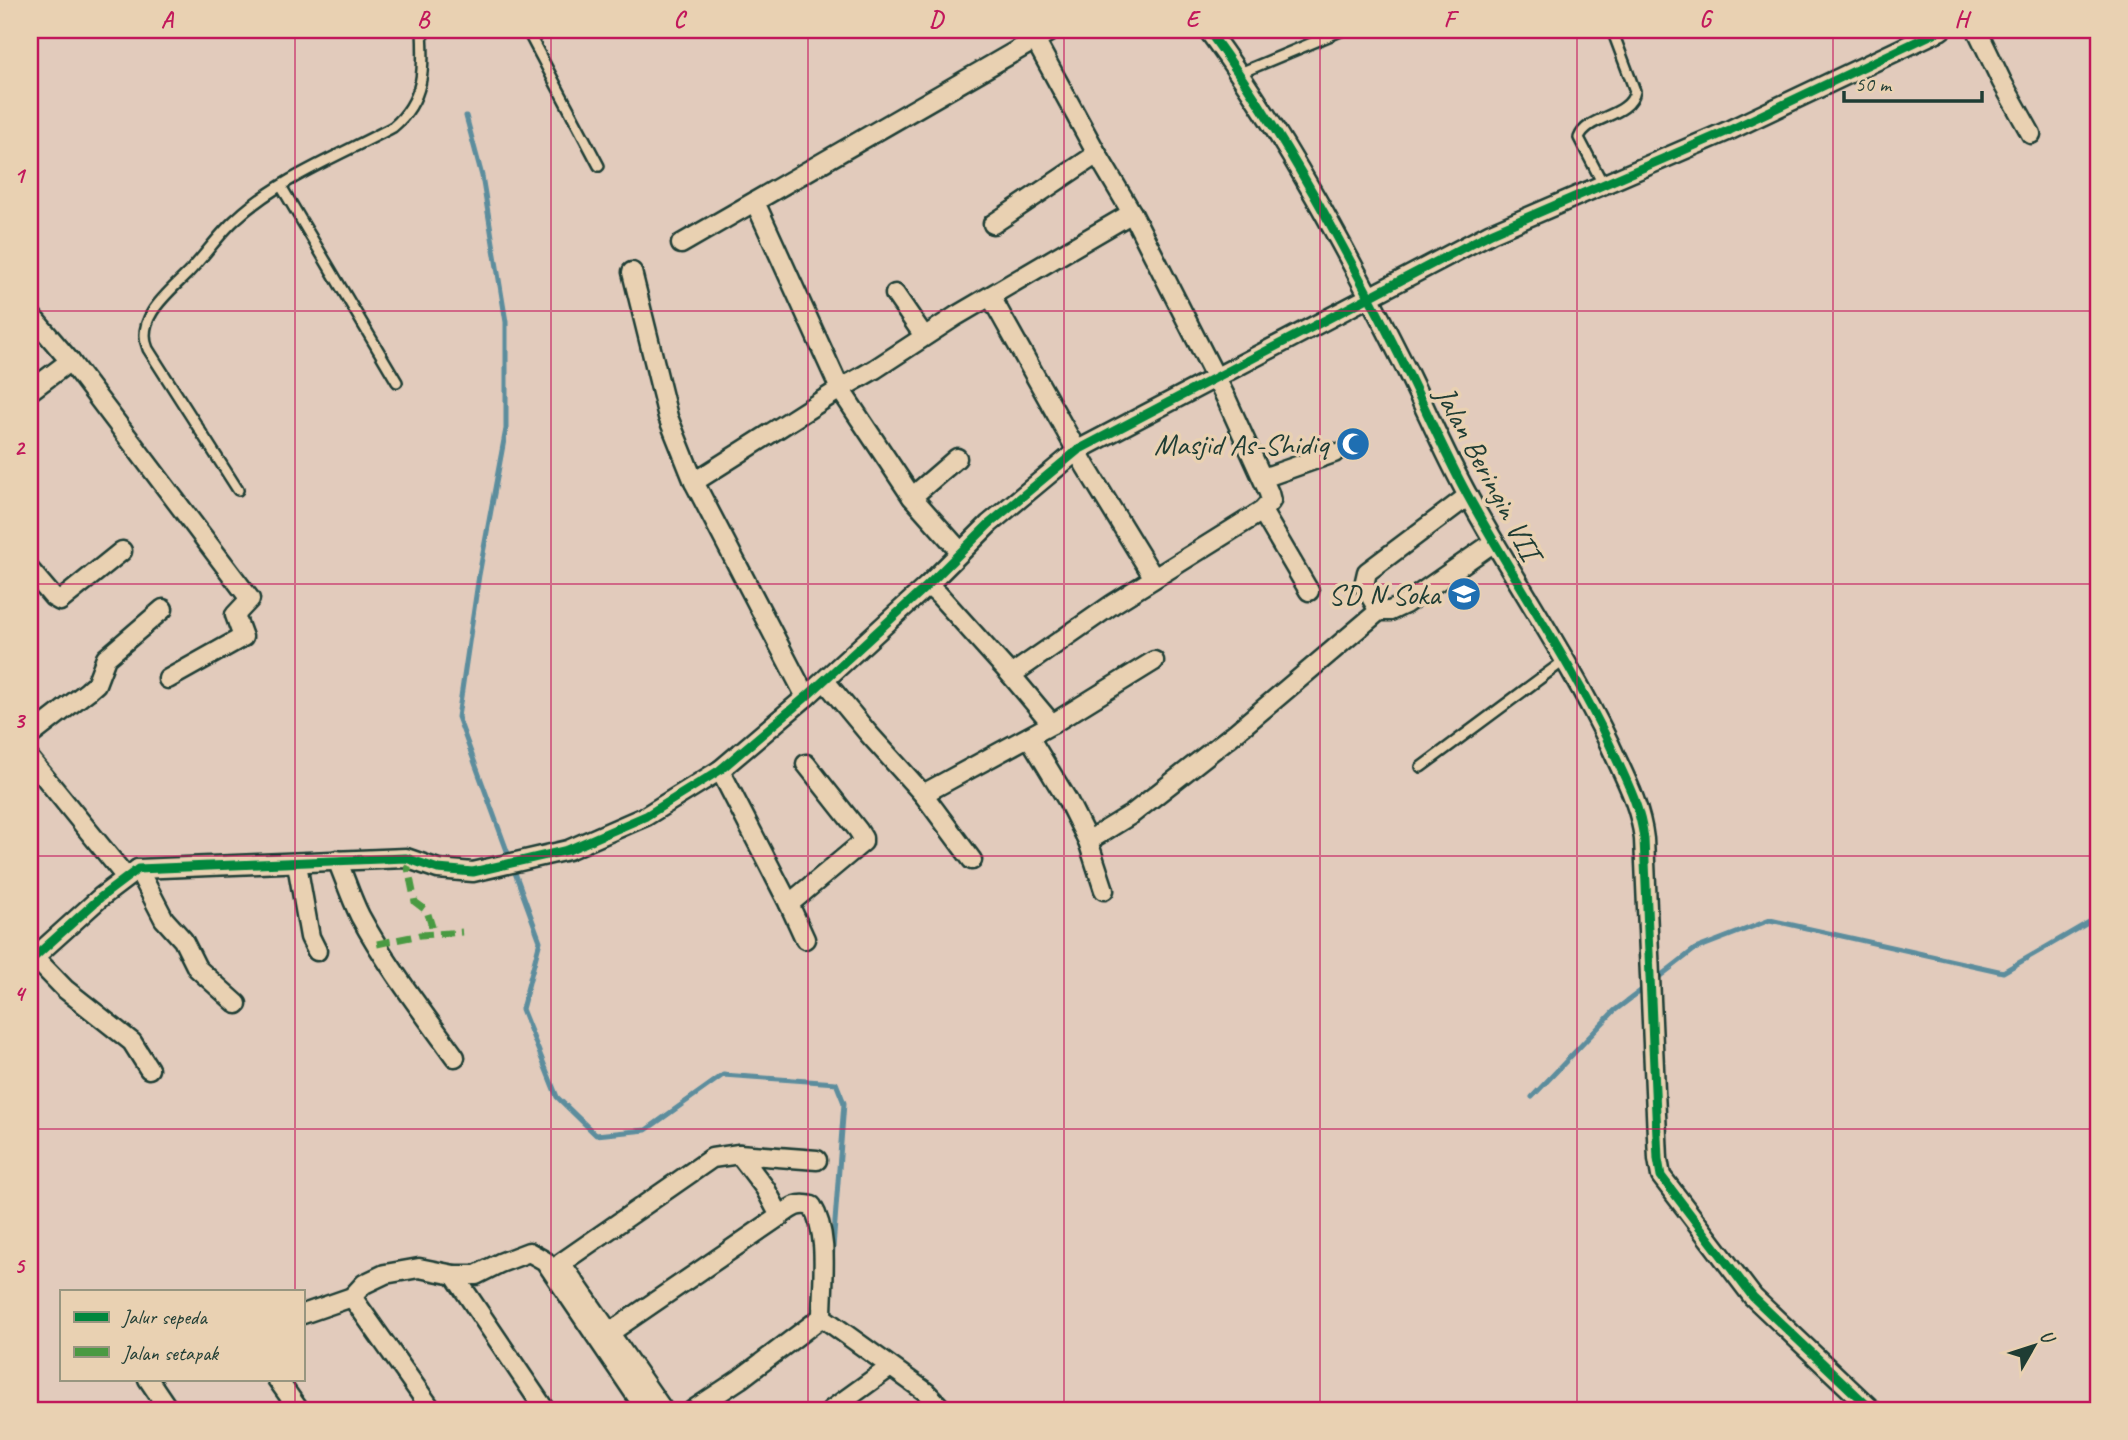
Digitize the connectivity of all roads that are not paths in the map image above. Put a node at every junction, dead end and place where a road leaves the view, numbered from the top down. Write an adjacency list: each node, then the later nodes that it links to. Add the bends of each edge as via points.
1 (422, 30): 15 (lane, via 424,65 413,107 405,118)
2 (527, 30): 13 (lane)
3 (1053, 30): 9 (street)
4 (1208, 30): 10 (street, Jalan Beringin VII)
5 (1343, 30): 10 (lane)
6 (1612, 30): 14 (lane, via 1634,96 1626,107 1583,130 1579,138)
7 (1941, 30): 14 (street, via 1730,130)
8 (1977, 30): 11 (street)
9 (1035, 40): 12 (street); 16 (street)
10 (1240, 73): 22 (street, Jalan Beringin VII)
11 (2031, 134)
12 (1097, 154): 17 (street); 18 (street)
13 (599, 166)
14 (1603, 184): 22 (street, via 1491,233)
15 (281, 186): 27 (lane); 36 (lane, via 225,230 165,296 144,332 148,349)
16 (755, 202): 19 (street); 29 (street)
17 (1132, 213): 23 (street); 28 (street)
18 (993, 224)
19 (681, 244)
20 (632, 272): 35 (street, via 668,417)
21 (895, 294): 25 (street)
22 (1369, 296): 28 (street); 37 (street, Jalan Beringin VII)
23 (991, 297): 25 (street); 32 (street)
24 (30, 314): 26 (street)
25 (924, 336): 29 (street)
26 (69, 361): 30 (street); 52 (street, via 250,599 235,615 243,637)
27 (397, 382)
28 (1220, 386): 32 (street); 34 (street)
29 (840, 389): 35 (street); 38 (street)
30 (30, 391)
31 (1334, 453): 34 (street)
32 (1081, 457): 42 (street); 44 (street)
33 (957, 458): 38 (street)
34 (1263, 478): 39 (street, via 1271,501)
35 (694, 482): 54 (street)
36 (238, 490)
37 (1468, 496): 40 (street, Jalan Beringin VII); 48 (street, via 1367,572 1364,585)
38 (912, 497): 42 (street)
39 (1262, 511): 44 (street); 46 (street)
40 (1494, 542): 48 (street, via 1405,604); 49 (street, Jalan Beringin VII)
41 (122, 551): 43 (street, via 60,601)
42 (960, 551): 45 (street)
43 (30, 570)
44 (1154, 578): 51 (street)
45 (934, 589): 51 (street); 53 (street)
46 (1309, 592)
47 (163, 608): 56 (street, via 106,659 96,684)
48 (1379, 611): 63 (street, via 1224,742 1132,814)
49 (1565, 660): 60 (lane); 96 (street, Jalan Beringin VII, via 1639,809 1661,1176 1753,1297)
50 (1154, 661): 55 (street)
51 (1011, 675): 55 (street)
52 (168, 679)
53 (825, 681): 54 (street); 62 (street)
54 (806, 697): 61 (street)
55 (1052, 724): 57 (street)
56 (30, 736)
57 (1029, 737): 62 (street); 63 (street)
58 (30, 759): 67 (street)
59 (806, 764): 69 (street, via 863,842)
60 (1421, 766)
61 (720, 770): 64 (street, via 646,816 568,850 522,862 473,872 438,869 406,858); 69 (street)
62 (923, 794): 65 (street)
63 (1088, 841): 68 (street)
64 (337, 860): 66 (street); 74 (street, via 377,944)
65 (972, 860)
66 (297, 864): 67 (street); 71 (street, via 310,937)
67 (132, 873): 72 (street); 73 (street, via 183,940 197,968)
68 (1104, 890)
69 (789, 904): 70 (street)
70 (805, 939)
71 (317, 951)
72 (32, 959): 75 (street, via 132,1042)
73 (237, 1004)
74 (455, 1057)
75 (149, 1069)
76 (738, 1154): 77 (street); 78 (street); 83 (street, via 712,1158 561,1263)
77 (817, 1160)
78 (780, 1216): 82 (street, via 804,1203 812,1206 820,1219); 83 (street)
79 (454, 1275): 80 (street, via 419,1268 385,1274); 83 (street, via 476,1275 529,1252 545,1261); 90 (street)
80 (352, 1297): 81 (street); 89 (street)
81 (304, 1314)
82 (822, 1317): 84 (street); 93 (street)
83 (604, 1336): 91 (street); 92 (street)
84 (889, 1368): 94 (street); 95 (street, via 926,1392)
85 (149, 1380): 87 (street)
86 (278, 1380): 88 (street)
87 (169, 1410)
88 (299, 1410)
89 (432, 1410)
90 (545, 1410)
91 (646, 1410)
92 (663, 1410)
93 (693, 1410)
94 (831, 1410)
95 (943, 1410)
96 (1872, 1410)

